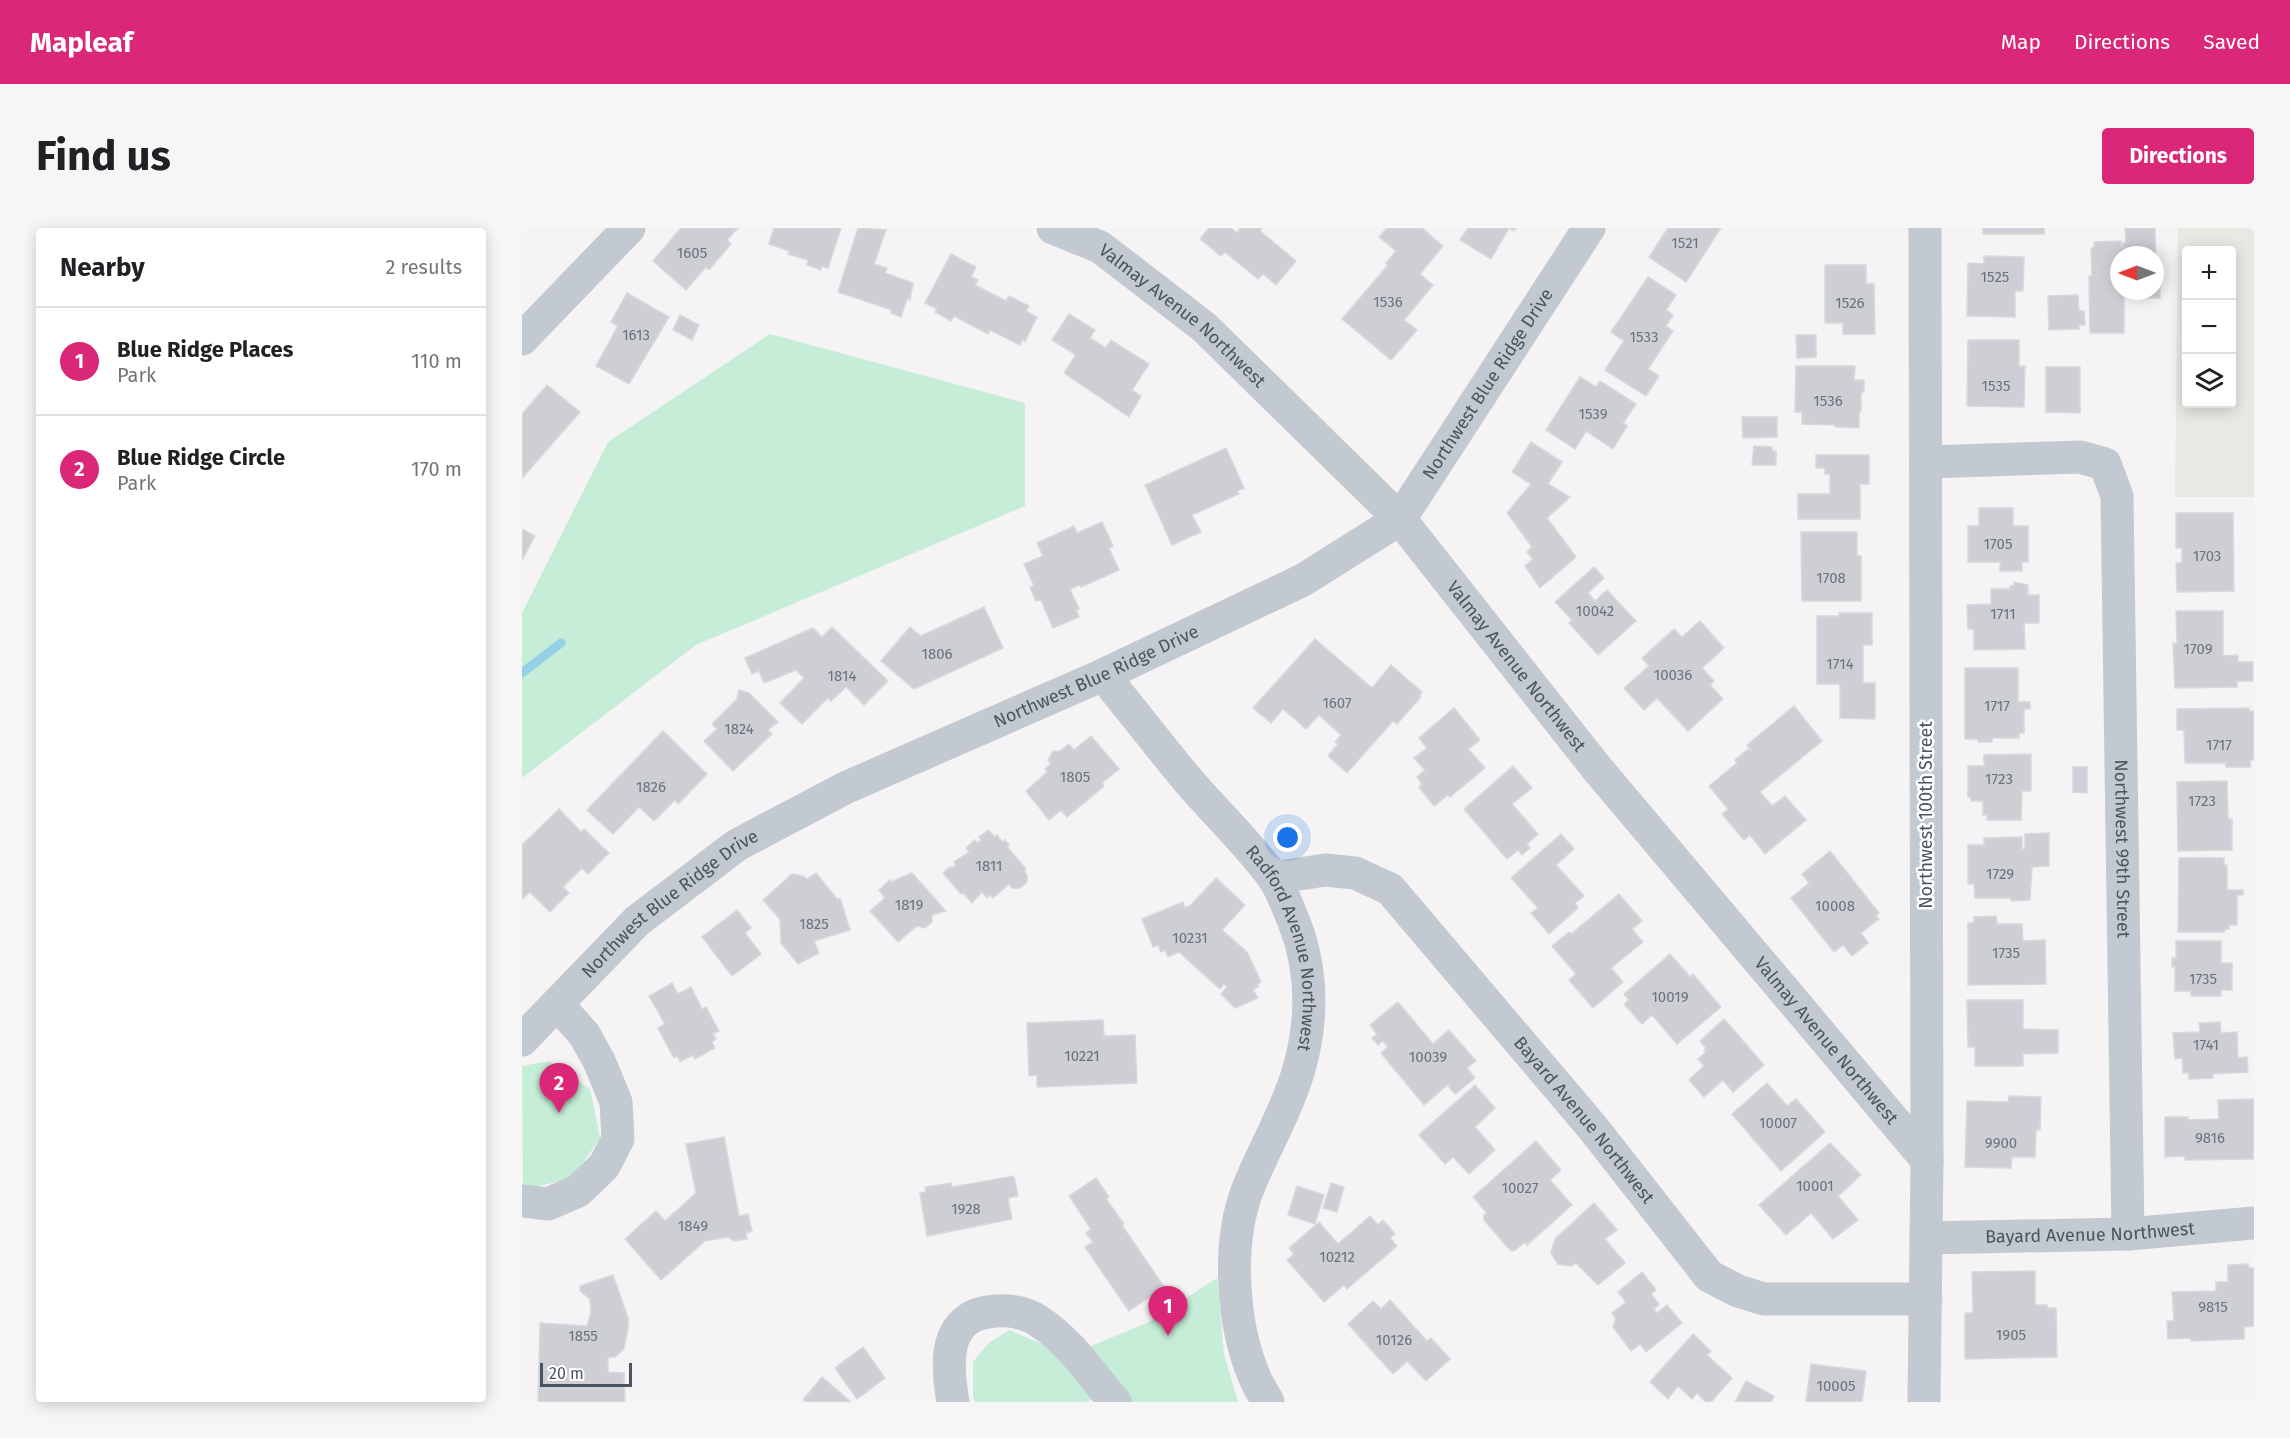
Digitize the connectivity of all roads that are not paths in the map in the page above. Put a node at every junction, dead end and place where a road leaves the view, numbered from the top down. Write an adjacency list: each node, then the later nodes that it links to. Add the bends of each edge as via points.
1 (629, 228): 5 (street)
2 (1053, 228): 7 (street, Valmay Avenue Northwest, via 1100,247 1204,327)
3 (1589, 228): 7 (street, Northwest Blue Ridge Drive)
4 (1925, 228): 6 (street, Northwest 100th Street)
5 (522, 339)
6 (1926, 462): 12 (street, Northwest 100th Street); 15 (street, Northwest 99th Street, via 2080,457 2105,464 2117,496)
7 (1400, 519): 8 (street, Northwest Blue Ridge Drive, via 1303,580); 12 (street, Valmay Avenue Northwest, via 1595,766)
8 (1103, 675): 9 (street, Radford Avenue Northwest); 10 (street, Northwest Blue Ridge Drive, via 845,788 737,845 637,921)
9 (1274, 878): 17 (street, Bayard Avenue Northwest, via 1325,870 1355,873 1390,889 1593,1128 1709,1276 1764,1299); 20 (street, Radford Avenue Northwest, via 1295,924 1310,1002 1302,1061 1247,1191 1235,1248 1237,1309 1244,1346 1254,1378)
10 (556, 1004): 11 (street, Northwest Blue Ridge Drive); 13 (street, via 584,1034 599,1061 616,1102 618,1139 604,1166 578,1191 548,1204)
11 (522, 1040)
12 (1927, 1160): 16 (street, Northwest 100th Street)
13 (522, 1202)
14 (2254, 1223): 15 (street, Bayard Avenue Northwest)
15 (2128, 1234): 16 (street, Bayard Avenue Northwest)
16 (1926, 1238): 17 (street, Northwest 100th Street)
17 (1926, 1299): 21 (street, Northwest 100th Street)
18 (953, 1402): 19 (street, via 949,1368 955,1332 974,1315 999,1311 1025,1314 1051,1330)
19 (1115, 1402)
20 (1268, 1402)
21 (1924, 1402)

